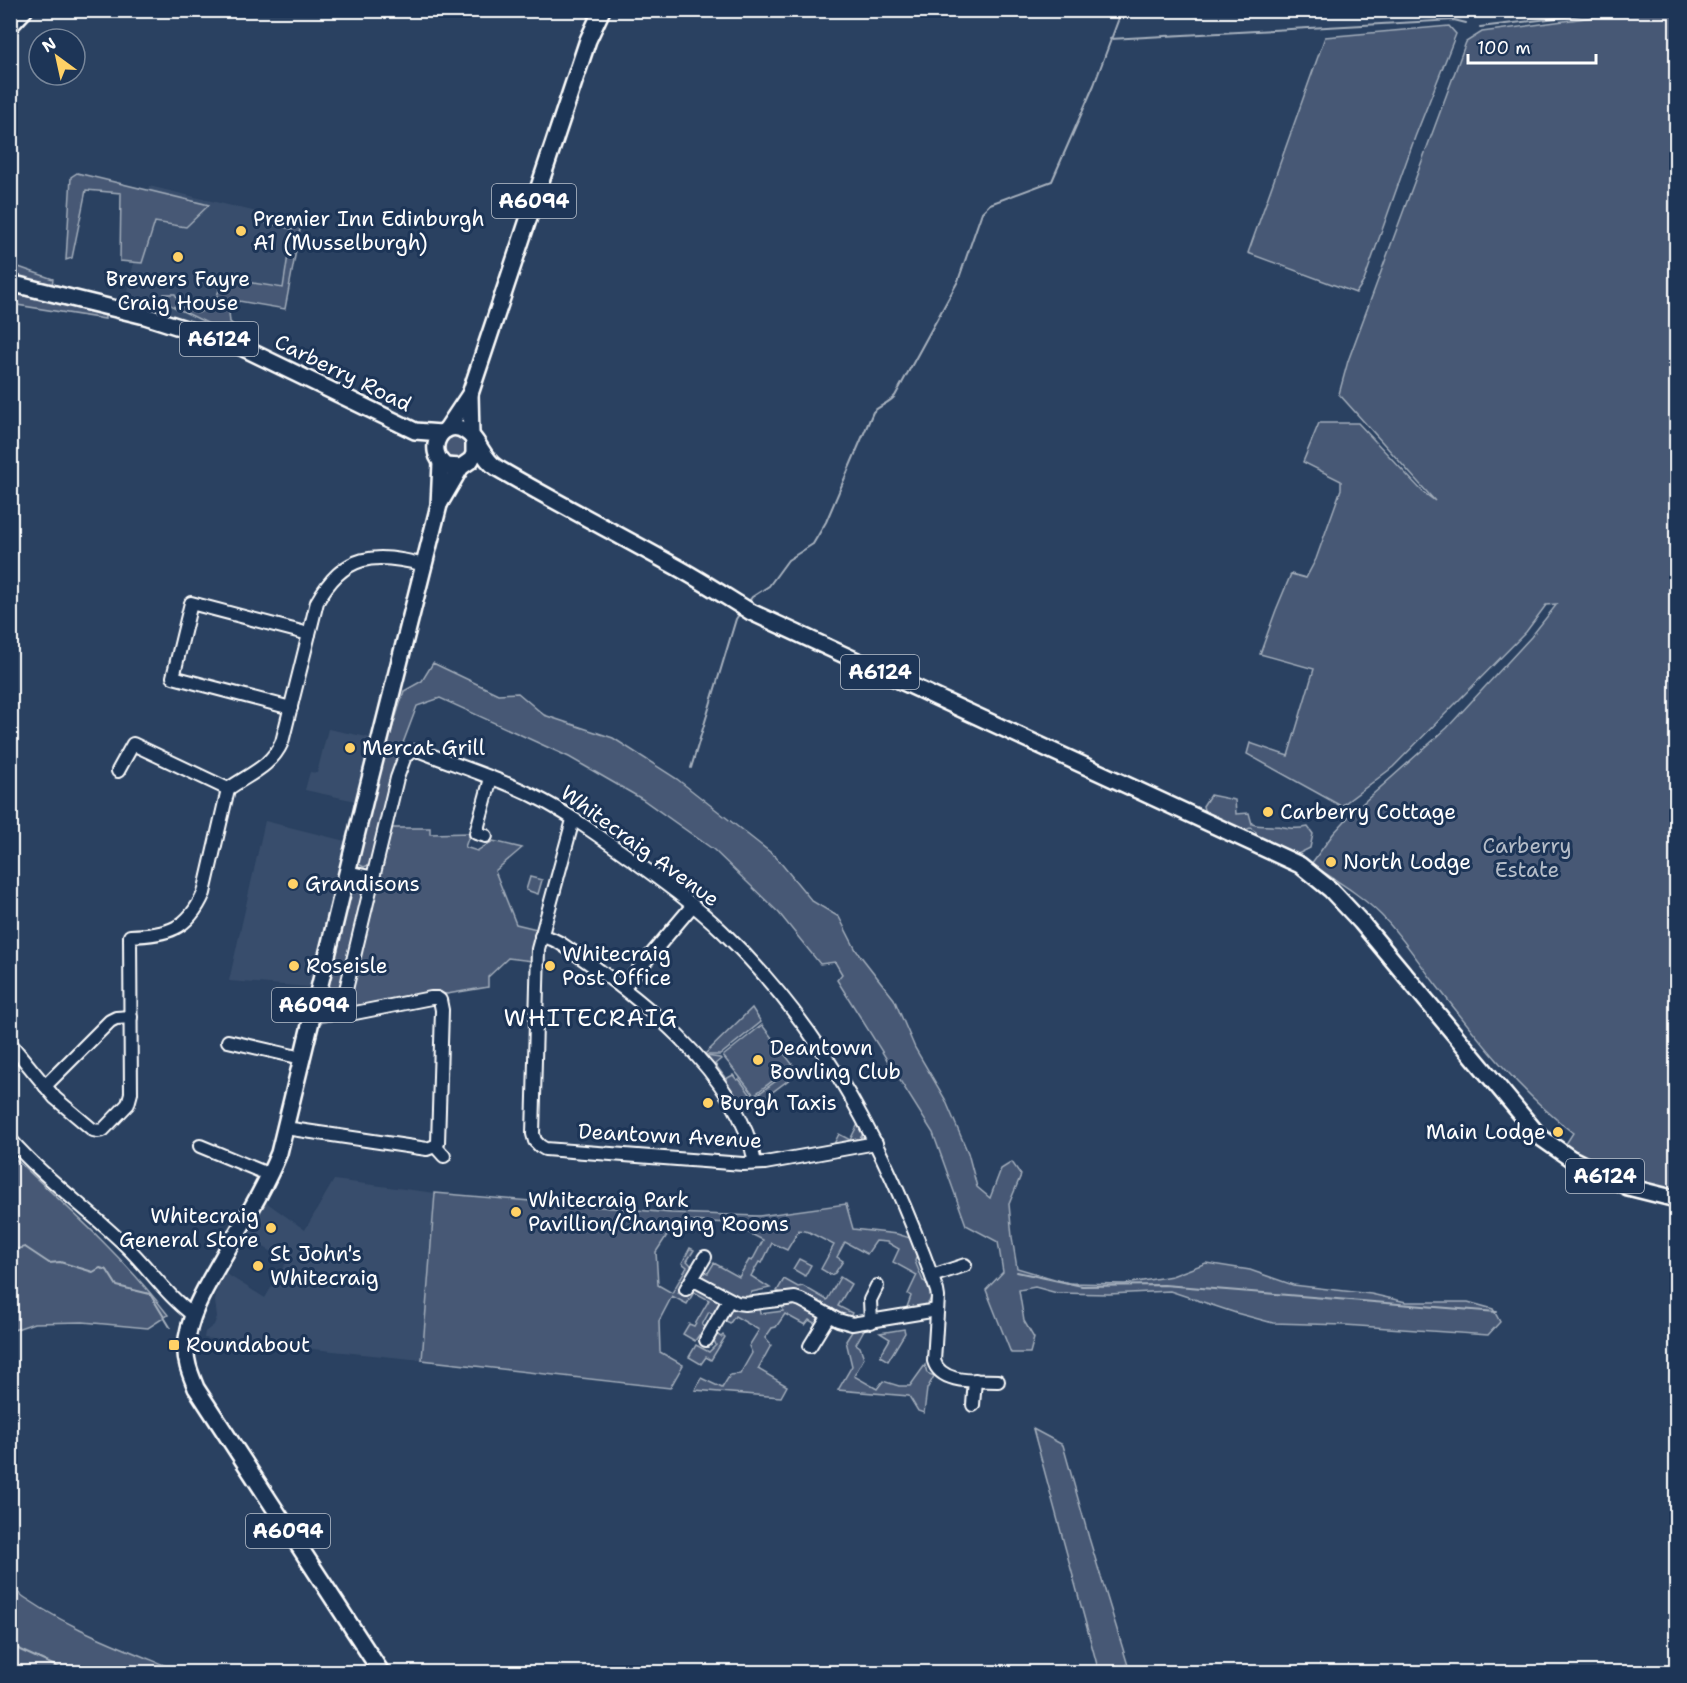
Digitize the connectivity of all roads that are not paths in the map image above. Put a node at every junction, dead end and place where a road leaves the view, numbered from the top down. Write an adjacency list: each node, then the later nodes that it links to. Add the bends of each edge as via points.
1 (24, 10): 3 (highway)
2 (602, 10): 5 (main road, A6094, via 584,51)
3 (10, 25)
4 (10, 283): 6 (main road, Carberry Road / A6124, via 145,316 239,346)
5 (470, 394): 7 (main road, A6094); 8 (main road, A6094)
6 (415, 431): 7 (main road, Carberry Road / A6124); 9 (main road, Carberry Road / A6124)
7 (444, 431): 8 (main road, via 460,428); 9 (main road, via 435,443)
8 (472, 438): 10 (main road, via 474,454); 11 (main road, A6124)
9 (438, 458): 10 (main road, via 451,468); 12 (main road, A6094)
10 (463, 466): 11 (main road, A6124); 12 (main road, A6094)
11 (494, 466): 39 (main road, A6124, via 751,612 1300,865 1361,922 1540,1137 1570,1158 1628,1187)
12 (439, 505): 13 (main road, A6094)
13 (424, 565): 14 (street, via 382,557 348,566 325,587); 21 (main road, A6094)
14 (309, 634): 15 (street); 15 (street, via 191,603 173,677)
15 (291, 708): 18 (street, via 277,754 261,770)
16 (118, 771): 18 (street, via 133,744)
17 (491, 778): 19 (street, Whitecraig Avenue, via 536,797); 20 (street, via 476,833); 22 (street, Whitecraig Avenue, via 420,751 405,756)
18 (228, 789): 26 (street, via 198,908 169,932 130,936)
19 (573, 820): 23 (street, Whitecraig Avenue); 24 (street)
20 (486, 836)
21 (347, 872): 22 (street); 29 (main road, A6094)
22 (374, 878): 35 (street, via 344,1007 355,1014 431,998 440,1000 439,1138)
23 (693, 905): 25 (street); 33 (street, Whitecraig Avenue, via 750,959 792,1009 828,1060)
24 (541, 936): 25 (street, via 560,943); 37 (street, Deantown Avenue, via 537,960 535,1141 545,1149)
25 (623, 988): 37 (street, via 683,1041 716,1080 745,1131)
26 (131, 1017): 30 (street, via 110,1020); 30 (street, via 130,1099 103,1130 93,1130)
27 (228, 1041): 29 (street)
28 (10, 1043): 30 (street)
29 (302, 1058): 31 (main road, A6094)
30 (45, 1086)
31 (285, 1128): 35 (street, via 427,1149); 38 (main road, A6094)
32 (10, 1139): 46 (street, via 33,1165 129,1249 176,1302)
33 (876, 1143): 37 (street, Deantown Avenue); 42 (street, Whitecraig Avenue)
34 (200, 1146): 38 (street)
35 (435, 1146): 36 (street)
36 (444, 1156)
37 (755, 1163)
38 (270, 1175): 46 (main road, A6094)
39 (1677, 1199)
40 (705, 1257): 44 (street, via 689,1284)
41 (965, 1265): 42 (street)
42 (932, 1276): 45 (street, Whitecraig Avenue)
43 (877, 1286): 48 (street, via 870,1300)
44 (729, 1300): 47 (street, via 745,1304 795,1298); 49 (street)
45 (938, 1310): 48 (street); 51 (street, Whitecraig Avenue, via 936,1368 945,1376)
46 (193, 1315): 54 (main road, A6094, via 186,1350 196,1388)
47 (829, 1315): 48 (street, via 852,1324); 50 (street)
48 (872, 1322)
49 (706, 1340)
50 (810, 1346)
51 (975, 1380): 52 (street); 53 (street)
52 (998, 1382)
53 (973, 1405)
54 (381, 1672)

